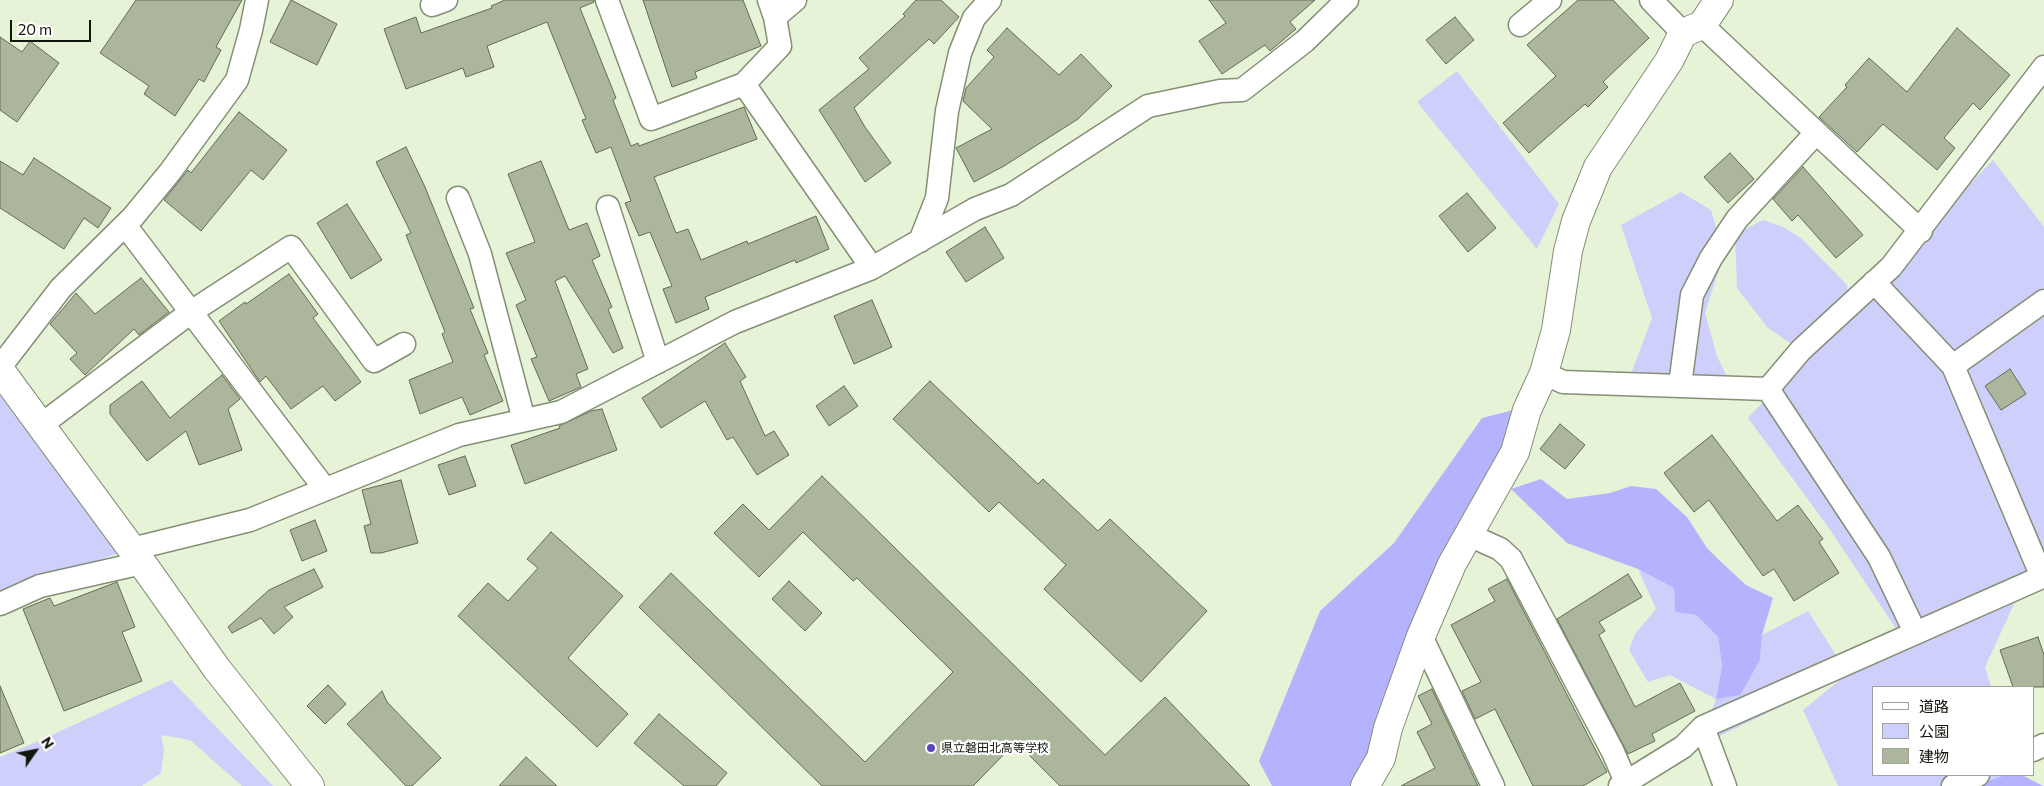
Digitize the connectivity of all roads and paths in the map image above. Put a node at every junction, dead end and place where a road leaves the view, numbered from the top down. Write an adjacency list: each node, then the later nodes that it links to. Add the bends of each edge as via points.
1 (257, 0): 17 (street, via 237,80 170,172)
2 (607, 0): 13 (street, via 650,119)
3 (795, 0): 9 (street)
4 (990, 0): 19 (street, via 974,18 960,53 947,111 937,198)
5 (1348, 0): 19 (street, via 1305,42 1242,90 1220,91 1148,106 1010,195 976,209)
6 (1550, 0): 10 (street)
7 (1651, 0): 11 (street)
8 (1720, 0): 11 (street)
9 (772, 9): 13 (street, via 780,46)
10 (1520, 25)
11 (1692, 29): 14 (street); 28 (street, via 1598,167 1568,252 1556,330)
12 (2044, 67): 18 (street)
13 (744, 84): 20 (street)
14 (1815, 134): 18 (street); 29 (street, via 1736,219 1711,258 1692,295)
15 (458, 198): 31 (street, via 480,254)
16 (608, 207): 25 (street)
17 (125, 225): 23 (street); 27 (street, via 61,288)
18 (1921, 231): 21 (street)
19 (920, 241): 20 (street)
20 (872, 268): 25 (street, via 735,322)
21 (1874, 282): 26 (street); 30 (street, via 1801,350)
22 (2044, 301): 26 (street)
23 (191, 312): 24 (street, via 292,247 374,361); 32 (street); 33 (street)
24 (404, 344)
25 (658, 362): 31 (street, via 560,412)
26 (1953, 366): 36 (street)
27 (0, 368): 32 (street)
28 (1544, 373): 29 (street, via 1563,382); 34 (street, via 1527,410 1515,452)
29 (1680, 385): 30 (street)
30 (1768, 389): 38 (street, via 1879,557)
31 (524, 420): 33 (street, via 460,435)
32 (41, 425): 35 (street)
33 (325, 490): 35 (street, via 250,520)
34 (1469, 535): 39 (street, via 1452,564); 42 (street, via 1500,549 1511,559 1613,752)
35 (137, 556): 37 (street, via 40,586); 43 (street, via 217,669)
36 (2043, 579): 38 (street)
37 (0, 604)
38 (1915, 632): 40 (street)
39 (1421, 636): 44 (street, via 1388,728 1381,758); 45 (street)
40 (1703, 727): 42 (street, via 1683,746); 46 (street)
41 (1976, 776): 47 (street)
42 (1623, 784)
43 (310, 786)
44 (1365, 786)
45 (1493, 786)
46 (1724, 786)
47 (1953, 786)

